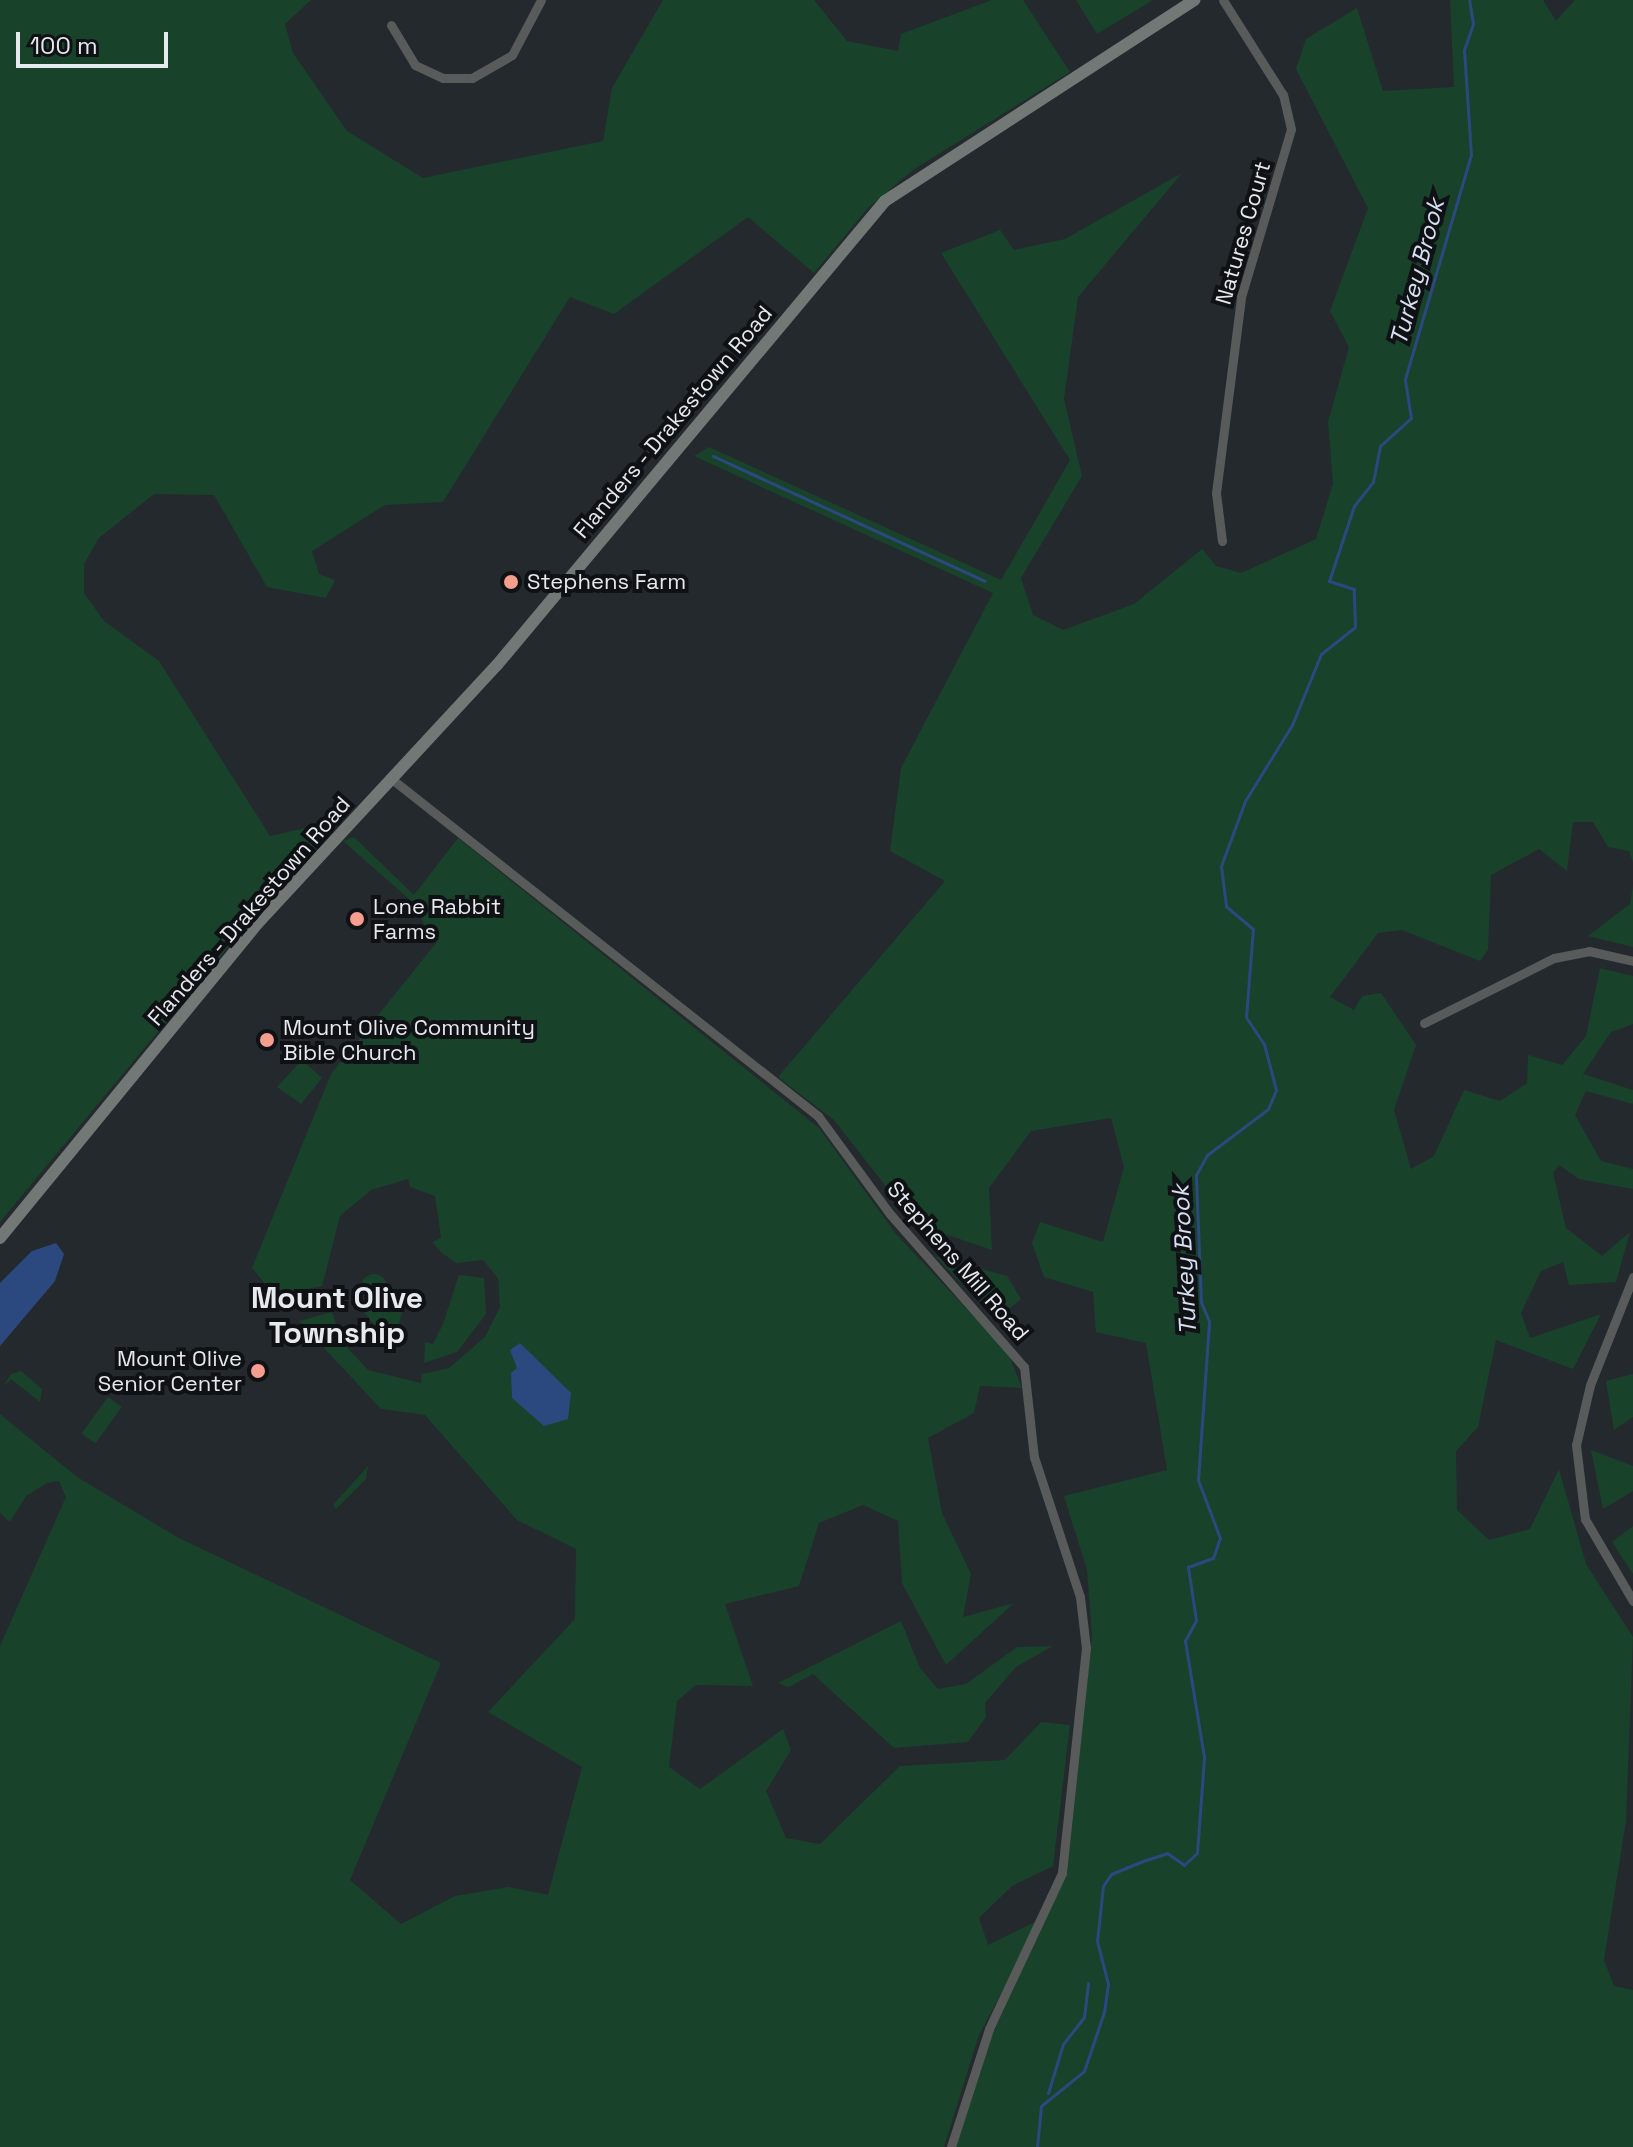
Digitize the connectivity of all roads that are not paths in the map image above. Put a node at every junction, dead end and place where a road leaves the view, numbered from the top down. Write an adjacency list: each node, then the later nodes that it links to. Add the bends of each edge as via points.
1 (541, 0): 4 (street, via 505,63 472,78 443,78 415,65)
2 (1194, 0): 6 (street, Flanders - Drakestown Road, via 885,201)
3 (1223, 0): 5 (street, Natures Court, via 1283,95 1291,129 1241,297 1216,493)
4 (391, 25)
5 (1222, 541)
6 (393, 780): 9 (street, Flanders - Drakestown Road, via 257,924); 12 (street, Stephens Mill Road, via 818,1116 890,1214 1024,1367 1034,1457 1080,1597 1086,1648 1062,1873 989,2029)
7 (1633, 961): 8 (street, via 1589,951 1554,958)
8 (1424, 1023)
9 (0, 1238)
10 (1633, 1277): 11 (street, via 1586,1399 1576,1470 1585,1519)
11 (1633, 1601)
12 (951, 2147)

